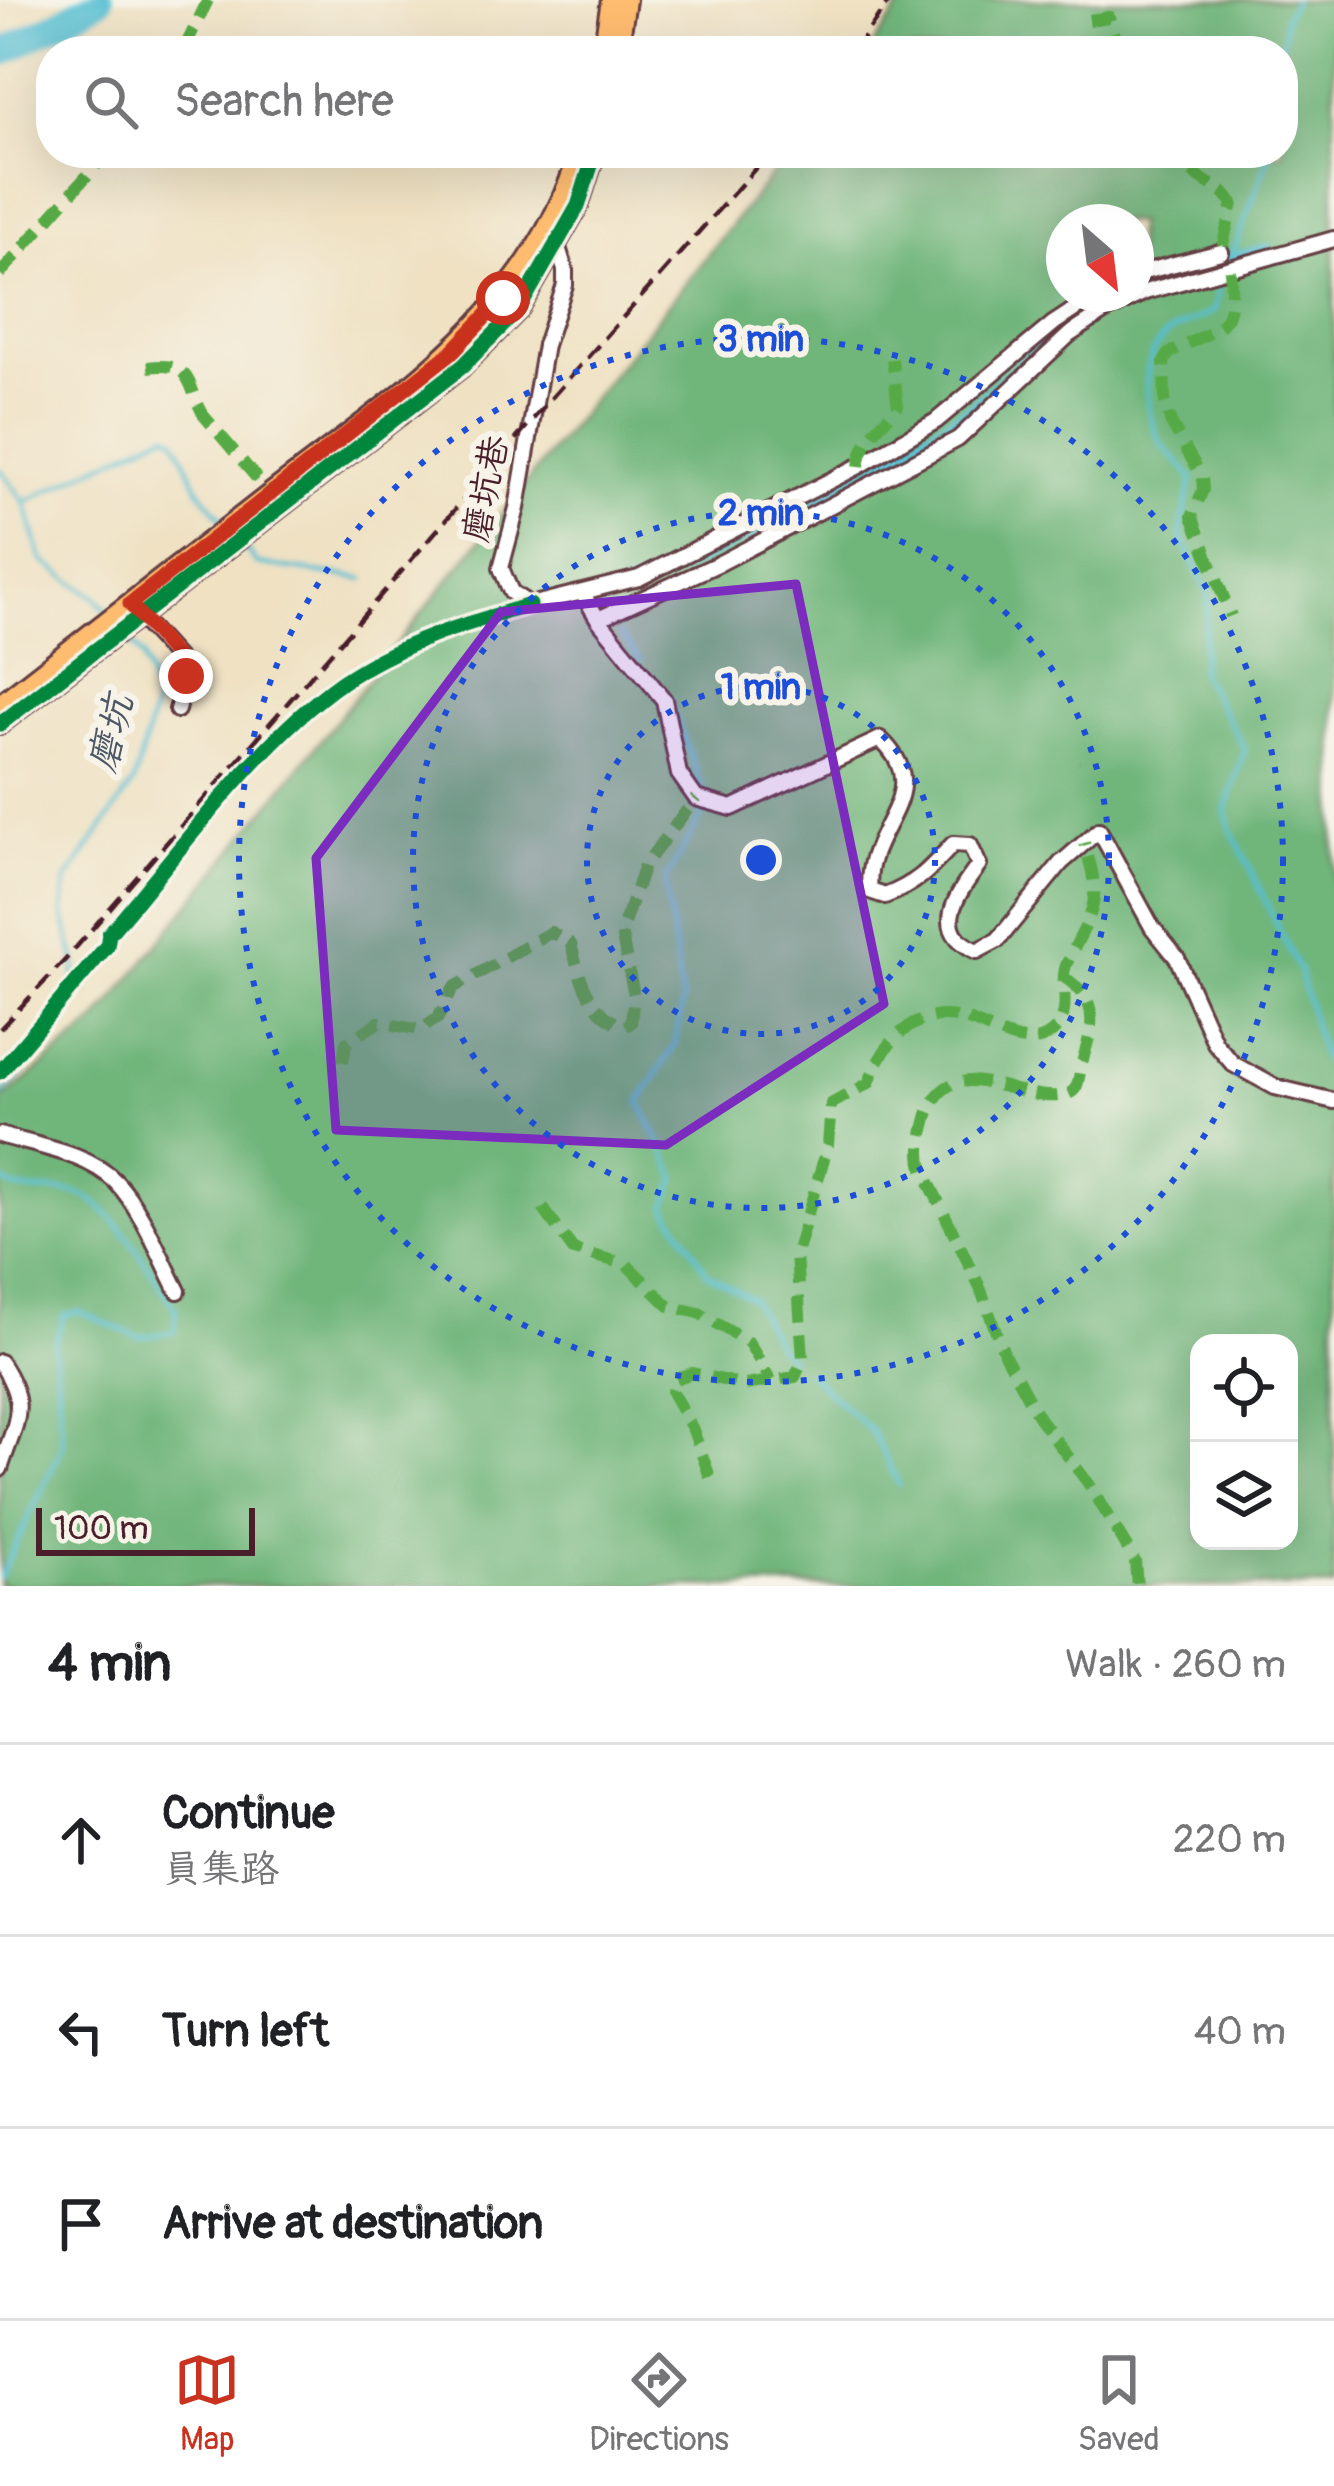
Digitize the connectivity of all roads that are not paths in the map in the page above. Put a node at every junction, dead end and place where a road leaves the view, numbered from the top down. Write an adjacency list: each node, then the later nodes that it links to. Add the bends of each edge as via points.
1 (611, 0): 3 (main road)
2 (626, 0): 4 (main road)
3 (605, 36)
4 (620, 36)
5 (574, 168): 15 (main road, via 525,269 452,352)
6 (590, 168): 8 (main road)
7 (1334, 239): 13 (lane, via 1145,292 1104,312 958,439)
8 (557, 244): 14 (lane, 磨坑巷, via 565,285 544,345 501,576 530,604); 15 (main road, via 519,309 464,366)
9 (1220, 252): 10 (lane)
10 (1154, 269)
11 (1070, 312): 12 (lane, via 936,421)
12 (859, 466): 13 (lane); 14 (lane, via 639,578)
13 (869, 487): 16 (lane)
14 (583, 594): 16 (lane)
15 (134, 610): 17 (main road); 19 (lane, via 184,666)
16 (598, 619): 21 (lane, via 664,700 680,774 698,798 732,808 880,739 899,757 904,781 868,872 870,891 885,896 905,888 953,844 970,845 980,865 952,905 951,928 977,951 998,940 1061,862 1099,830 1233,1064 1275,1087)
17 (99, 637): 18 (main road); 20 (main road)
18 (0, 704)
19 (178, 710)
20 (0, 724)
21 (1334, 1101)
22 (0, 1135): 23 (lane, via 61,1153 117,1183)
23 (178, 1291)
24 (0, 1362): 25 (lane, via 17,1388 19,1409)
25 (0, 1469)

